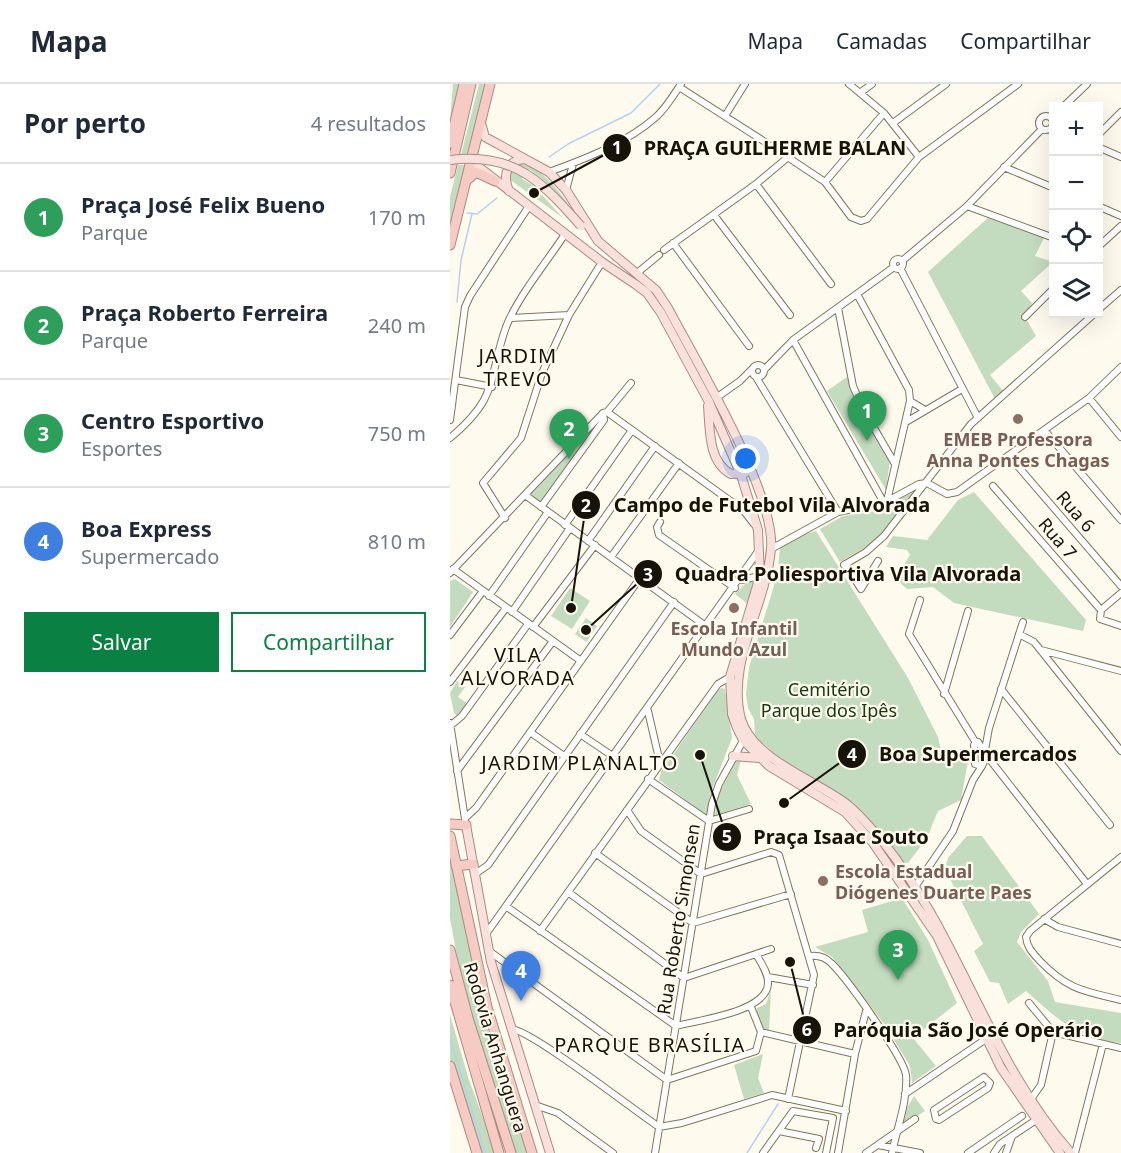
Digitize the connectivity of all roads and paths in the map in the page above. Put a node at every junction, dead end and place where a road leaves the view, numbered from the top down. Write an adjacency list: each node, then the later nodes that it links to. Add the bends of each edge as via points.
1 (464, 84): 22 (highway)
2 (471, 84): 33 (highway)
3 (490, 84): 17 (highway)
4 (745, 84): 15 (street)
5 (849, 84): 11 (street)
6 (872, 84): 11 (street)
7 (946, 84): 18 (street)
8 (1018, 84): 26 (street)
9 (680, 85): 15 (street); 30 (street, via 666,106 636,132)
10 (1085, 85): 12 (street)
11 (861, 92): 14 (street)
12 (1068, 102)
13 (1121, 112): 21 (street)
14 (884, 113): 18 (street); 35 (street)
15 (725, 116): 25 (street)
16 (1049, 118): 20 (street, via 1041,119)
17 (481, 123): 27 (main road, via 485,137); 29 (highway)
18 (893, 123): 26 (street)
19 (1049, 128): 20 (street)
20 (1042, 129): 31 (street)
21 (1103, 130)
22 (450, 143)
23 (1103, 149): 24 (street)
24 (1121, 157)
25 (788, 158): 35 (street); 37 (street)
26 (919, 158): 35 (street, via 867,219 861,221 851,217)
27 (525, 159): 32 (main road); 40 (main road, via 512,162 507,169)
28 (450, 160): 46 (main road, bridge, via 493,160 523,170 542,184)
29 (471, 161): 34 (main road); 36 (highway)
30 (573, 164): 32 (street); 39 (street)
31 (1004, 167): 38 (street); 42 (street)
32 (549, 172): 39 (main road)
33 (450, 173)
34 (495, 181): 36 (highway, via 476,172); 40 (main road)
35 (825, 183)
36 (465, 184): 53 (highway)
37 (756, 184): 44 (street); 58 (street)
38 (1049, 186)
39 (566, 190): 50 (main road)
40 (509, 191): 41 (main road)
41 (529, 206): 48 (main road); 76 (street, via 465,307)
42 (967, 206): 49 (street); 55 (street)
43 (1103, 208): 45 (street)
44 (714, 215): 51 (street); 65 (street)
45 (1121, 216)
46 (581, 226): 50 (main road); 57 (main road)
47 (1121, 226): 52 (street)
48 (565, 234): 54 (main road); 67 (street)
49 (1049, 237)
50 (598, 241): 56 (main road)
51 (673, 243): 56 (street); 70 (street)
52 (1103, 243)
53 (450, 245)
54 (602, 262): 57 (main road); 64 (street)
55 (899, 265): 61 (street); 80 (street)
56 (637, 273): 83 (main road, via 668,308)
57 (627, 279): 83 (main road, via 647,293)
58 (831, 284)
59 (1121, 290): 62 (street)
60 (1049, 292): 66 (street)
61 (856, 294): 63 (street); 84 (street, via 902,373)
62 (1103, 305)
63 (838, 308): 69 (street); 97 (street, via 853,386)
64 (569, 315): 67 (street); 109 (street, via 542,373 521,438 483,483)
65 (790, 315)
66 (1025, 317)
67 (511, 318): 79 (street)
68 (1090, 318): 87 (street)
69 (793, 340): 71 (street); 103 (street)
70 (749, 346)
71 (773, 358): 72 (street); 74 (street)
72 (755, 366): 74 (street); 75 (street); 77 (street)
73 (1121, 367): 82 (street)
74 (764, 371): 75 (street); 81 (street)
75 (755, 377): 77 (street); 81 (street)
76 (456, 380): 79 (street); 88 (street)
77 (740, 381): 83 (street)
78 (631, 383): 86 (street)
79 (492, 387): 93 (street, via 473,417)
80 (963, 389): 85 (street); 87 (street)
81 (766, 392): 108 (street)
82 (1089, 398): 91 (street); 92 (street)
83 (712, 400): 98 (main road); 99 (main road); 99 (main road, via 710,433 716,458 725,471)
84 (910, 401): 85 (street); 89 (street)
85 (926, 410): 89 (street)
86 (605, 413): 90 (street); 102 (street); 104 (street)
87 (978, 418): 100 (street)
88 (450, 420)
89 (906, 422): 97 (street)
90 (632, 430): 94 (street); 112 (street)
91 (1045, 431): 95 (street); 110 (street)
92 (1121, 437)
93 (450, 438)
94 (655, 446): 96 (street); 114 (street)
95 (1009, 456): 100 (street, via 952,494); 123 (street, Rua 6)
96 (679, 463): 105 (street); 117 (street)
97 (896, 465): 103 (street)
98 (751, 470): 99 (main road); 106 (main road)
99 (741, 475): 107 (main road)
100 (927, 483): 103 (street); 118 (street, via 875,546 844,565 861,589)
101 (993, 486): 131 (street, Rua 7)
102 (525, 495): 104 (street); 109 (street)
103 (886, 502): 108 (street)
104 (545, 509): 112 (street); 127 (street)
105 (743, 510): 107 (street); 113 (street)
106 (767, 510): 107 (main road); 115 (main road)
107 (754, 512): 113 (main road)
108 (838, 512): 115 (street)
109 (505, 518): 119 (street)
110 (1121, 520)
111 (660, 522): 124 (street, via 659,535)
112 (568, 526): 114 (street); 133 (street)
113 (758, 532): 115 (main road, via 767,549); 116 (main road)
114 (591, 543): 117 (street); 135 (street)
115 (771, 549): 147 (main road)
116 (760, 550): 120 (main road); 122 (street)
117 (611, 557): 121 (street)
118 (878, 561)
119 (451, 571): 125 (street)
120 (760, 576): 122 (street); 144 (main road)
121 (640, 578): 129 (street); 142 (street)
122 (740, 580): 124 (street)
123 (1121, 586)
124 (735, 588): 137 (street)
125 (483, 591): 127 (street); 139 (street)
126 (1121, 593): 131 (street)
127 (489, 596): 130 (street)
128 (920, 600): 148 (street, via 909,634)
129 (674, 602): 137 (street); 153 (street)
130 (506, 608): 133 (street); 145 (street)
131 (1101, 610): 136 (street, Rua 7, via 1100,619)
132 (968, 611): 148 (street)
133 (512, 612): 135 (street)
134 (1023, 622): 138 (street)
135 (531, 625): 140 (street); 150 (street, via 462,716)
136 (1121, 626)
137 (707, 627): 149 (street)
138 (1019, 634): 141 (street, via 1030,638); 146 (street)
139 (450, 635)
140 (553, 641): 142 (street); 167 (street)
141 (1040, 650): 143 (street); 158 (street)
142 (581, 661): 152 (street)
143 (1121, 671)
144 (730, 677): 147 (main road); 154 (main road, via 732,714); 157 (street, via 718,684)
145 (450, 682)
146 (1001, 689): 151 (street); 174 (street)
147 (737, 690): 154 (main road)
148 (944, 694): 155 (street)
149 (648, 711): 156 (street); 162 (street)
150 (450, 724): 167 (street)
151 (989, 728): 155 (street); 159 (street)
152 (530, 732): 160 (street); 172 (street)
153 (580, 734): 160 (street); 162 (street)
154 (746, 737): 161 (street, Rua Roberto Simonsen); 163 (main road); 183 (main road, via 771,758 850,806)
155 (977, 742): 159 (street); 165 (street)
156 (657, 744): 157 (street, via 664,749); 164 (street)
157 (672, 746): 164 (street)
158 (1121, 751)
159 (986, 753): 165 (street); 166 (street)
160 (564, 756): 179 (street, via 488,865)
161 (733, 756): 163 (main road); 171 (street, Rua Roberto Simonsen, via 719,784)
162 (614, 757): 186 (street)
163 (760, 758): 182 (main road, via 845,812)
164 (660, 764): 168 (street)
165 (980, 765): 166 (street); 183 (street, via 954,831)
166 (996, 770): 181 (street)
167 (458, 771): 172 (street)
168 (648, 779): 170 (street); 171 (street)
169 (749, 809): 171 (street)
170 (627, 810): 176 (street); 180 (street, via 641,831)
171 (709, 821): 180 (street, Rua Roberto Simonsen)
172 (466, 822): 173 (highway); 179 (main road)
173 (450, 824)
174 (1110, 825)
175 (450, 836): 178 (highway)
176 (595, 853): 184 (street); 188 (street)
177 (1121, 857): 181 (street)
178 (456, 866): 179 (highway); 241 (highway, via 487,1007)
179 (474, 869): 190 (main road)
180 (701, 873): 185 (street, via 777,853); 188 (street, Rua Roberto Simonsen)
181 (1088, 884): 187 (street)
182 (904, 887): 183 (main road, via 911,891); 199 (main road, via 937,936)
183 (915, 887): 202 (main road)
184 (568, 892): 189 (street); 198 (street)
185 (791, 894): 188 (street); 196 (street)
186 (507, 907): 189 (street); 190 (street)
187 (1044, 918): 191 (street, via 1058,927); 203 (street, via 1030,931 1026,944 1061,982)
188 (693, 923): 198 (street, Rua Roberto Simonsen)
189 (540, 931): 208 (street)
190 (486, 934): 194 (main road)
191 (1121, 944)
192 (771, 949): 195 (street)
193 (450, 950): 240 (highway, Rodovia Anhanguera)
194 (489, 951): 209 (main road); 219 (street)
195 (756, 954): 197 (street); 198 (street)
196 (810, 956): 201 (street); 207 (street, via 820,956 831,963)
197 (768, 977): 201 (street); 206 (street, via 765,994)
198 (684, 978): 208 (street, Rua Roberto Simonsen)
199 (960, 984): 202 (main road, via 965,983); 212 (main road)
200 (450, 985): 227 (highway, Rodovia Anhanguera)
201 (813, 985): 213 (street)
202 (974, 992): 224 (main road, via 1010,1067)
203 (1120, 999)
204 (1029, 1003): 211 (street)
205 (450, 1006): 227 (highway)
206 (751, 1006): 208 (street); 210 (street)
207 (866, 1011): 216 (street); 222 (street, via 904,1068)
208 (676, 1026): 219 (street, Rua Roberto Simonsen)
209 (511, 1029): 225 (main road); 231 (street, via 540,1042)
210 (761, 1032): 213 (street); 219 (street, via 756,1051)
211 (1053, 1032): 214 (street); 224 (street, via 1041,1085)
212 (986, 1039): 222 (street); 230 (main road)
213 (800, 1040): 216 (street); 223 (street)
214 (1103, 1044): 215 (street); 254 (street)
215 (1121, 1048)
216 (855, 1054): 226 (street)
217 (450, 1066): 221 (highway)
218 (984, 1077): 218 (street, via 934,1110 936,1119 988,1088 990,1083)
219 (667, 1080): 231 (street, Rua Roberto Simonsen)
220 (450, 1090): 221 (main road)
221 (460, 1094): 238 (highway)
222 (905, 1094): 233 (street)
223 (788, 1099): 226 (street); 231 (street, via 772,1095)
224 (1031, 1099): 254 (main road)
225 (535, 1105): 242 (main road); 243 (street, via 558,1113)
226 (846, 1111): 247 (street)
227 (487, 1113): 239 (highway, Rodovia Anhanguera)
228 (1022, 1116): 250 (street)
229 (915, 1119): 233 (street)
230 (1036, 1120): 234 (street); 253 (main road)
231 (659, 1127): 244 (street, Rua Roberto Simonsen)
232 (779, 1131): 236 (street, via 819,1139); 245 (street); 246 (street, via 793,1111 833,1118)
233 (896, 1132): 235 (street); 237 (street)
234 (1012, 1136): 251 (street); 252 (street)
235 (878, 1145): 237 (street); 248 (street)
236 (816, 1148)
237 (893, 1150): 249 (street)
238 (477, 1153)
239 (500, 1153)
240 (512, 1153)
241 (532, 1153)
242 (550, 1153)
243 (613, 1153)
244 (655, 1153)
245 (765, 1153)
246 (826, 1153)
247 (838, 1153)
248 (866, 1153)
249 (920, 1153)
250 (968, 1153)
251 (994, 1153)
252 (1006, 1153)
253 (1060, 1153)
254 (1073, 1153)

